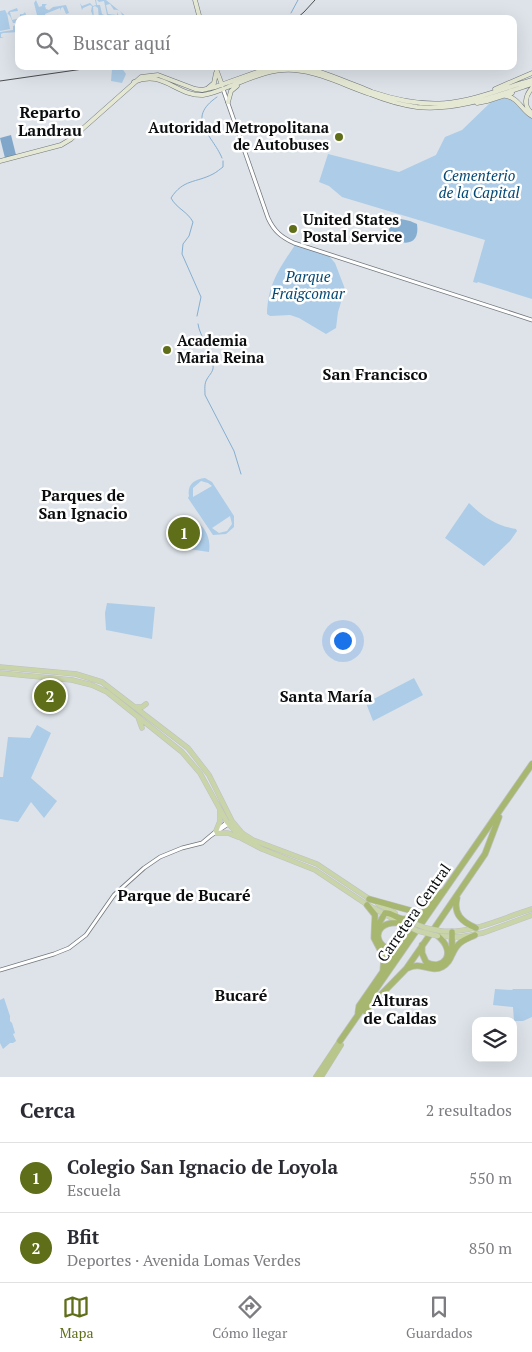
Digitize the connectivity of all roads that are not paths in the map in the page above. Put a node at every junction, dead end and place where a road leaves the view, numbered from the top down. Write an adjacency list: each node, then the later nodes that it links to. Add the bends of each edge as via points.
1 (195, 0): 2 (main road)
2 (199, 15)
3 (216, 70): 12 (main road)
4 (216, 70): 13 (main road, via 214,83)
5 (268, 70): 12 (main road)
6 (308, 70): 15 (main road, via 408,102 445,104)
7 (532, 73): 15 (main road)
8 (532, 80): 15 (main road)
9 (134, 82): 12 (main road, via 153,78 198,94); 13 (main road, via 141,77 158,75 195,89); 18 (main road, via 61,145)
10 (243, 82): 12 (main road); 15 (main road, via 275,71 293,70 412,106 442,108); 16 (main road, via 233,89)
11 (532, 86): 14 (main road); 15 (main road); 17 (main road, via 526,102)
12 (223, 87): 13 (main road); 16 (street)
13 (207, 89)
14 (504, 96): 15 (main road, via 487,102); 17 (main road, via 514,98 526,113)
15 (473, 100)
16 (228, 102): 19 (street, via 268,218 283,238)
17 (532, 115)
18 (0, 161)
19 (532, 320)
20 (0, 667): 23 (main road, via 93,678)
21 (0, 673): 24 (main road, via 84,682 107,692)
22 (146, 704): 23 (main road)
23 (135, 707): 30 (main road, via 188,748 209,774)
24 (138, 716): 25 (main road); 28 (main road, via 182,752 200,773)
25 (142, 728)
26 (532, 764): 33 (highway, Carretera Central)
27 (532, 770): 29 (highway, Carretera Central)
28 (219, 807): 30 (main road); 31 (main road, via 220,820)
29 (499, 817): 34 (highway, via 485,854); 51 (highway, Carretera Central)
30 (229, 823): 31 (street); 32 (main road); 35 (main road, via 247,837 317,864)
31 (216, 832): 32 (main road); 49 (street, via 196,845 160,857 144,868 114,895 86,935 69,948)
32 (241, 838): 35 (main road, via 315,870)
33 (445, 890): 37 (highway, via 435,896); 52 (highway, Carretera Central)
34 (458, 893): 41 (highway, via 458,915); 46 (highway)
35 (368, 902): 37 (highway); 38 (main road); 40 (main road); 42 (highway, via 375,915)
36 (532, 908): 41 (main road)
37 (424, 912): 45 (highway)
38 (383, 914): 40 (highway, via 389,913); 42 (highway)
39 (532, 915): 41 (main road, via 483,933)
40 (405, 922): 43 (main road, bridge); 45 (highway, via 384,925 378,936 387,948)
41 (475, 931): 44 (main road); 47 (highway, via 460,942)
42 (374, 933): 50 (highway, via 384,957)
43 (439, 933): 44 (main road); 46 (highway, via 448,949 447,957 440,963 432,964 425,960)
44 (452, 934): 47 (highway)
45 (402, 944): 50 (highway)
46 (422, 944): 48 (highway)
47 (452, 955): 48 (highway, via 447,964 439,968 418,965)
48 (406, 969): 51 (highway)
49 (0, 970)
50 (383, 972): 52 (highway, via 359,1006)
51 (365, 1010): 53 (highway, Carretera Central)
52 (358, 1015): 53 (highway, Carretera Central)
53 (340, 1043): 54 (highway, Carretera Central); 55 (highway, Carretera Central)
54 (316, 1077)
55 (321, 1077)

